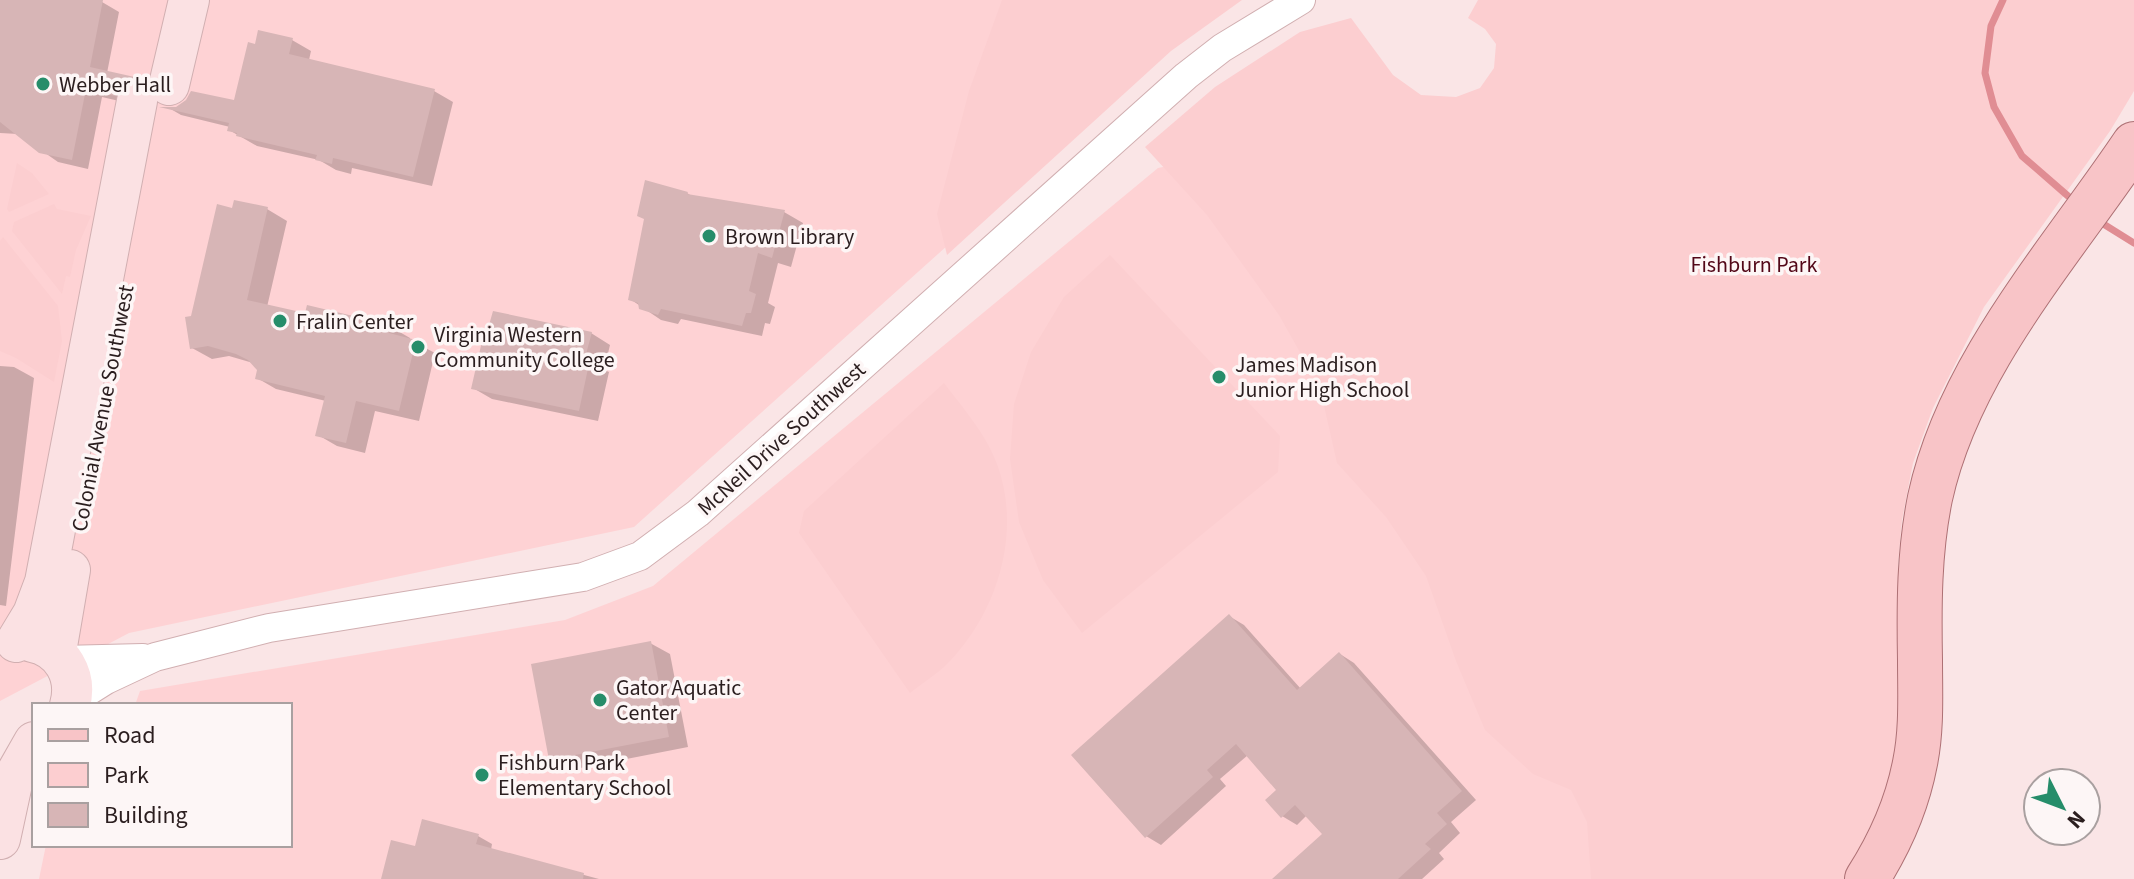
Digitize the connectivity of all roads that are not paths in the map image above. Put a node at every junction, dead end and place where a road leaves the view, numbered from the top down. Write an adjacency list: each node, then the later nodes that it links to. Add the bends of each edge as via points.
1 (160, 0): 4 (main road, Colonial Avenue Southwest)
2 (189, 0): 4 (main road, Colonial Avenue Southwest)
3 (1301, 0): 8 (street, McNeil Drive Southwest, via 1186,76 698,513 640,556 583,577 269,628)
4 (153, 93): 6 (main road, Colonial Avenue Southwest, via 45,582 33,614); 7 (main road, Colonial Avenue Southwest)
5 (2134, 144): 15 (main road, via 2015,313 1964,400 1947,443 1922,543 1916,760 1897,824)
6 (8, 645): 7 (main road, via 42,644)
7 (59, 656): 8 (street, McNeil Drive Southwest); 9 (main road, Colonial Avenue Southwest, via 72,678)
8 (155, 657): 10 (street, McNeil Drive Southwest)
9 (71, 703)
10 (72, 703)
11 (0, 732): 12 (main road)
12 (32, 740)
13 (32, 744): 14 (main road, via 13,779)
14 (0, 839)
15 (1869, 878)

